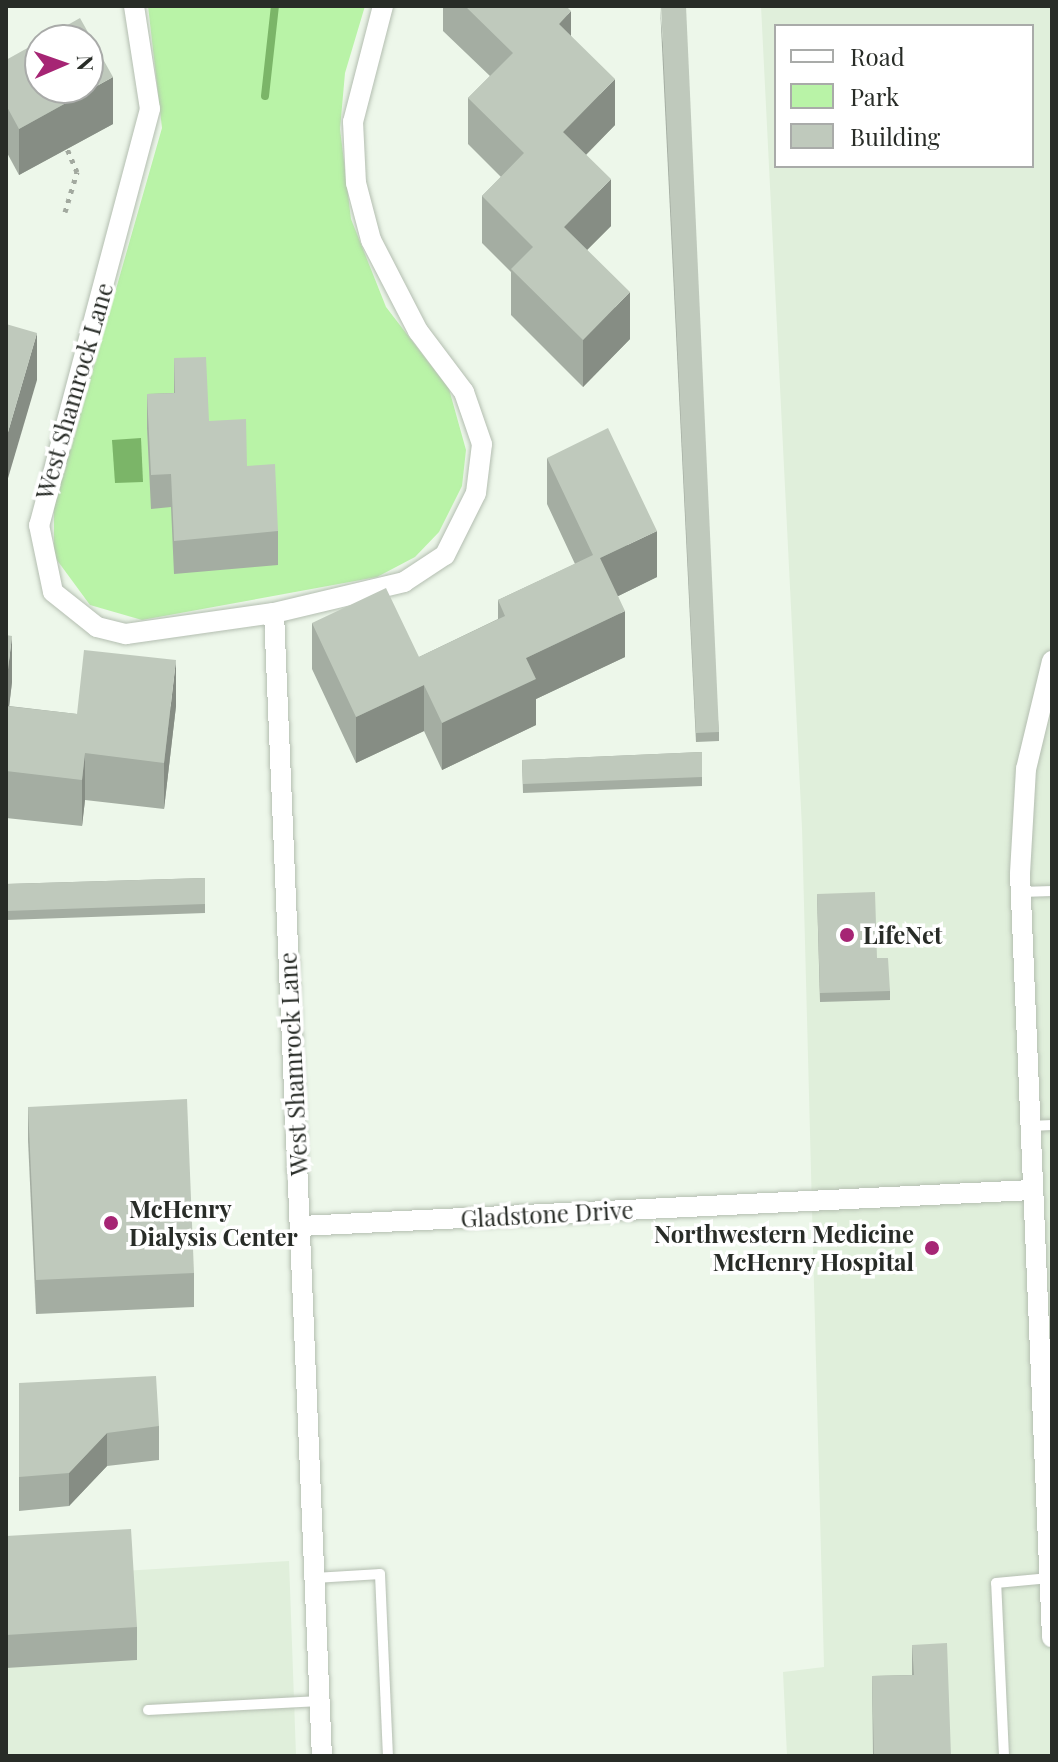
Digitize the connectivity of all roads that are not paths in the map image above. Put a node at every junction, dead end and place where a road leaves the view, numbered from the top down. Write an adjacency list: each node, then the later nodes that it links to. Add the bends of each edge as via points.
1 (134, 6): 3 (street, West Shamrock Lane, via 150,109 43,487 41,562 53,592 72,612 126,634)
2 (383, 6): 3 (street, West Shamrock Lane, via 353,122 356,183 385,266 418,331 464,392 482,444 476,493 445,555 404,582)
3 (274, 613): 10 (street, West Shamrock Lane)
4 (1052, 661): 6 (street, via 1026,769)
5 (1052, 891): 6 (lane)
6 (1021, 892): 8 (street)
7 (1052, 1125): 8 (lane)
8 (1031, 1126): 9 (street)
9 (1033, 1190): 10 (street, Gladstone Drive); 11 (street)
10 (301, 1226): 12 (street, West Shamrock Lane)
11 (1044, 1279): 13 (street)
12 (315, 1578): 15 (street, West Shamrock Lane); 18 (lane, via 380,1574)
13 (1051, 1578): 14 (street); 19 (lane, via 996,1583)
14 (1052, 1637)
15 (320, 1701): 16 (lane); 17 (street, West Shamrock Lane)
16 (148, 1710)
17 (322, 1756)
18 (388, 1756)
19 (1004, 1756)

